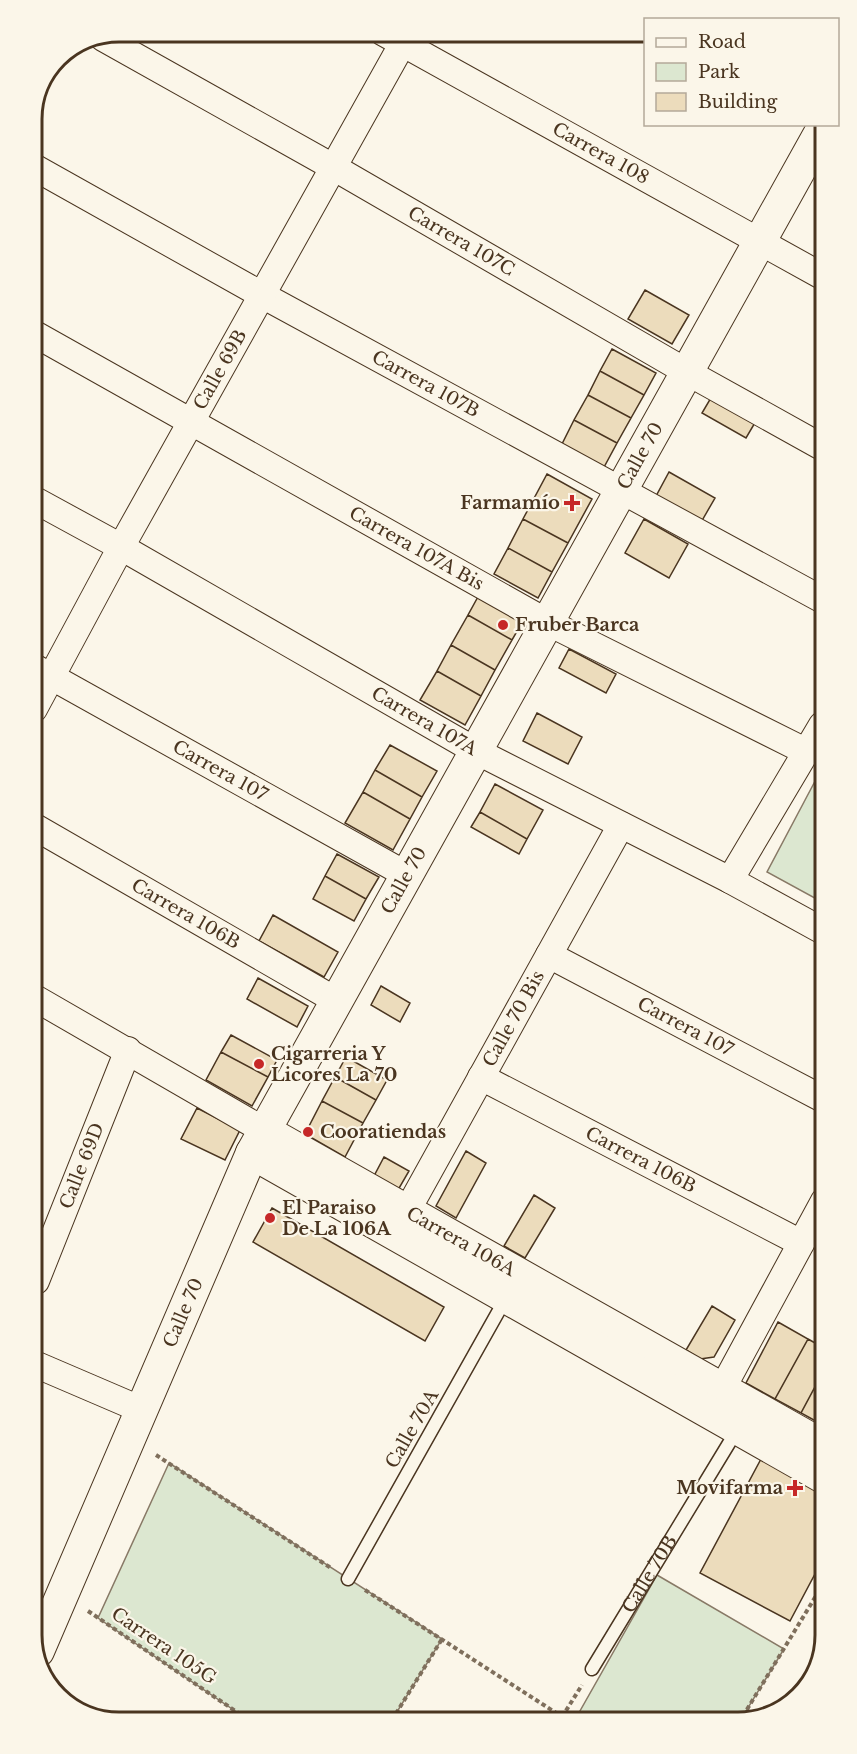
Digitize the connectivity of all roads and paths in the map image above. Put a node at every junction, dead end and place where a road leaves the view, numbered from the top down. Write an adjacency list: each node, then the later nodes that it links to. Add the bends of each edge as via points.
1 (395, 42): 5 (street, Calle 69B)
2 (408, 42): 7 (street, Carrera 108)
3 (111, 43): 5 (street, Carrera 107C)
4 (815, 142): 7 (street, Calle 70)
5 (333, 166): 9 (street, Calle 69B); 11 (street, Carrera 107C)
6 (42, 172): 9 (street, Carrera 107B)
7 (759, 243): 8 (street, Carrera 108); 11 (street, Calle 70)
8 (815, 273)
9 (262, 295): 12 (street, Calle 69B); 14 (street, Carrera 107B)
10 (42, 338): 12 (street, Carrera 107A Bis)
11 (687, 372): 13 (street, Carrera 107C); 14 (street, Calle 70)
12 (192, 422): 16 (street, Calle 69B); 18 (street, Carrera 107A Bis)
13 (815, 443)
14 (621, 491): 17 (street, Carrera 107B); 18 (street, Calle 70)
15 (42, 504): 16 (street, Carrera 107A)
16 (121, 547): 19 (street, Calle 69B); 22 (street, Carrera 107A)
17 (815, 596)
18 (548, 622): 21 (street, Carrera 107A Bis); 22 (street, Calle 70)
19 (43, 672): 25 (street, Carrera 107)
20 (815, 736): 21 (street)
21 (805, 751): 26 (street)
22 (476, 752): 23 (street, Carrera 107A); 25 (street, Calle 70)
23 (621, 825): 26 (street, Carrera 107A); 28 (street, Calle 70 Bis)
24 (42, 831): 29 (street, Carrera 106B)
25 (407, 875): 29 (street, Calle 70)
26 (730, 880): 27 (street, Carrera 107A)
27 (815, 927)
28 (549, 954): 32 (street, Calle 70 Bis); 33 (street, Carrera 107)
29 (337, 1001): 34 (street, Calle 70)
30 (42, 1002): 31 (street, Carrera 106A)
31 (128, 1050): 34 (street, Carrera 106A); 38 (street, Calle 69D)
32 (481, 1077): 35 (street, Calle 70 Bis); 37 (street, Carrera 106B)
33 (815, 1095)
34 (258, 1142): 35 (street, Carrera 106A); 39 (street, Carrera 106A); 42 (street, Calle 70)
35 (407, 1211): 41 (street, Carrera 106A)
36 (815, 1217): 37 (street)
37 (801, 1243): 41 (street)
38 (42, 1266)
39 (506, 1298): 41 (street, Carrera 106A); 46 (lane, Calle 70A)
40 (42, 1367): 42 (street)
41 (716, 1401): 43 (street, Carrera 106A); 44 (street, Carrera 106A)
42 (142, 1410): 47 (street, Calle 70)
43 (738, 1429): 45 (street, Carrera 106A); 51 (lane, Calle 70B)
44 (815, 1443)
45 (815, 1472)
46 (348, 1579)
47 (63, 1594): 50 (street, Calle 70); 53 (path, Carrera 105G)
48 (815, 1597): 52 (path)
49 (442, 1639): 54 (path)
50 (42, 1641)
51 (592, 1669): 55 (path)
52 (746, 1711)
53 (237, 1712)
54 (397, 1712)
55 (566, 1712)

